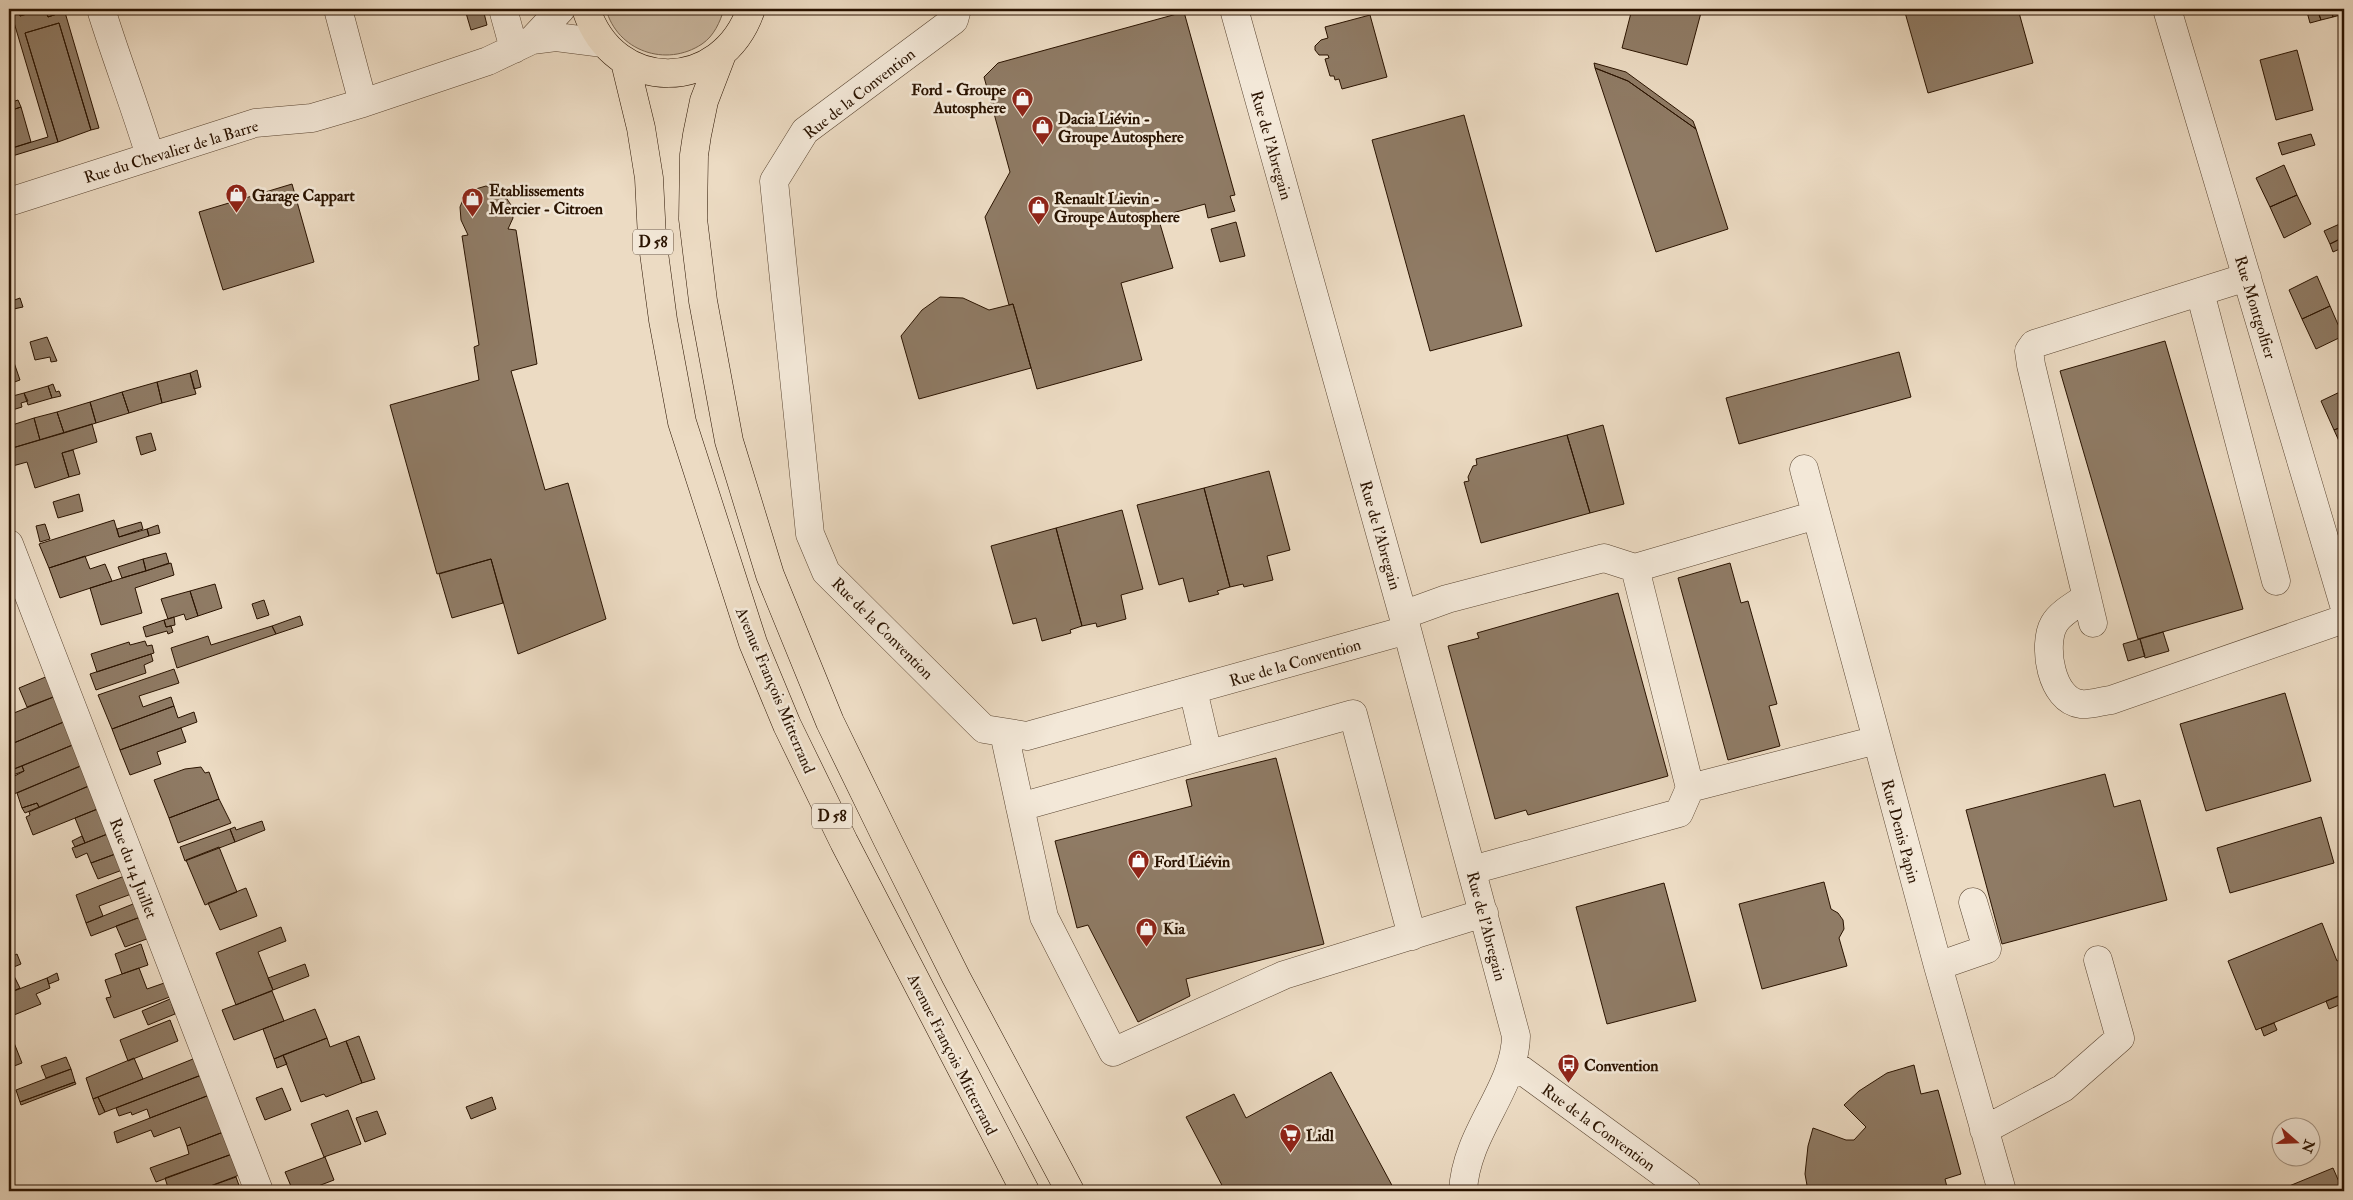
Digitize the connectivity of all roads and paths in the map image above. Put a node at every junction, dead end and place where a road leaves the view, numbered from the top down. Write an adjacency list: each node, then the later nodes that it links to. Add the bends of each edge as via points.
1 (101, 9): 15 (street)
2 (338, 9): 14 (street)
3 (503, 9): 11 (street)
4 (561, 9): 11 (street)
5 (586, 9): 10 (main road)
6 (750, 9): 12 (main road, via 745,25)
7 (957, 9): 30 (street, Rue de la Convention, via 954,20 805,131 774,181 810,534 816,549 826,572 984,729)
8 (1234, 9): 27 (street, Rue de l'Abregain)
9 (2167, 9): 17 (street, Rue Montgolfier)
10 (603, 43): 11 (street, via 556,37); 13 (main road)
11 (523, 44): 14 (street, Rue du Chevalier de la Barre, via 488,61)
12 (722, 54): 13 (main road, via 698,69 668,74 649,72); 45 (main road, D 58, via 704,101 694,155 693,219 703,301 729,441 770,575 830,722 956,978)
13 (625, 62): 44 (main road, Avenue François Mitterrand / D 58, via 642,128 663,320 682,422 753,643 787,725 844,842)
14 (363, 103): 15 (street, Rue du Chevalier de la Barre, via 312,118 255,123)
15 (150, 156): 16 (street, Rue du Chevalier de la Barre)
16 (9, 202)
17 (2247, 278): 18 (street); 25 (street, Rue Montgolfier)
18 (2200, 292): 23 (street); 24 (street, via 2034,344 2029,351)
19 (1804, 469): 20 (street, Rue Denis Papin)
20 (1816, 515): 22 (street); 31 (street, Rue Denis Papin)
21 (9, 544): 43 (street, Rue du 14 Juillet)
22 (1635, 568): 27 (street, Rue de la Convention, via 1604,558 1447,599); 33 (street)
23 (2276, 581)
24 (2086, 597): 26 (street, via 2055,622 2047,643 2053,676 2060,690 2064,696 2080,704 2111,700); 28 (street)
25 (2344, 605)
26 (2344, 620)
27 (1405, 622): 29 (street, Rue de la Convention); 35 (street, Rue de l'Abregain)
28 (2093, 623)
29 (1193, 690): 30 (street, Rue de la Convention, via 1027,736); 32 (street)
30 (1004, 733): 34 (street)
31 (1877, 740): 33 (street); 40 (street, Rue Denis Papin)
32 (1208, 754): 34 (street); 38 (street, via 1352,714)
33 (1690, 788): 35 (street, via 1679,813)
34 (1020, 806): 38 (street, via 1044,917 1113,1052 1284,975)
35 (1472, 870): 37 (street, Rue de l'Abregain)
36 (1973, 902): 40 (street, via 1987,949)
37 (1484, 913): 38 (street); 41 (street, Rue de l'Abregain, via 1516,1036)
38 (1412, 936)
39 (2098, 960): 42 (street, via 2120,1038 2063,1088)
40 (1938, 966): 42 (street, Rue Denis Papin)
41 (1512, 1063): 46 (street, Rue de l'Abregain, via 1474,1141 1464,1173); 47 (street, Rue de la Convention)
42 (1984, 1130): 48 (street, Rue Denis Papin)
43 (259, 1191)
44 (1024, 1191)
45 (1070, 1191)
46 (1463, 1191)
47 (1687, 1191)
48 (2002, 1191)

